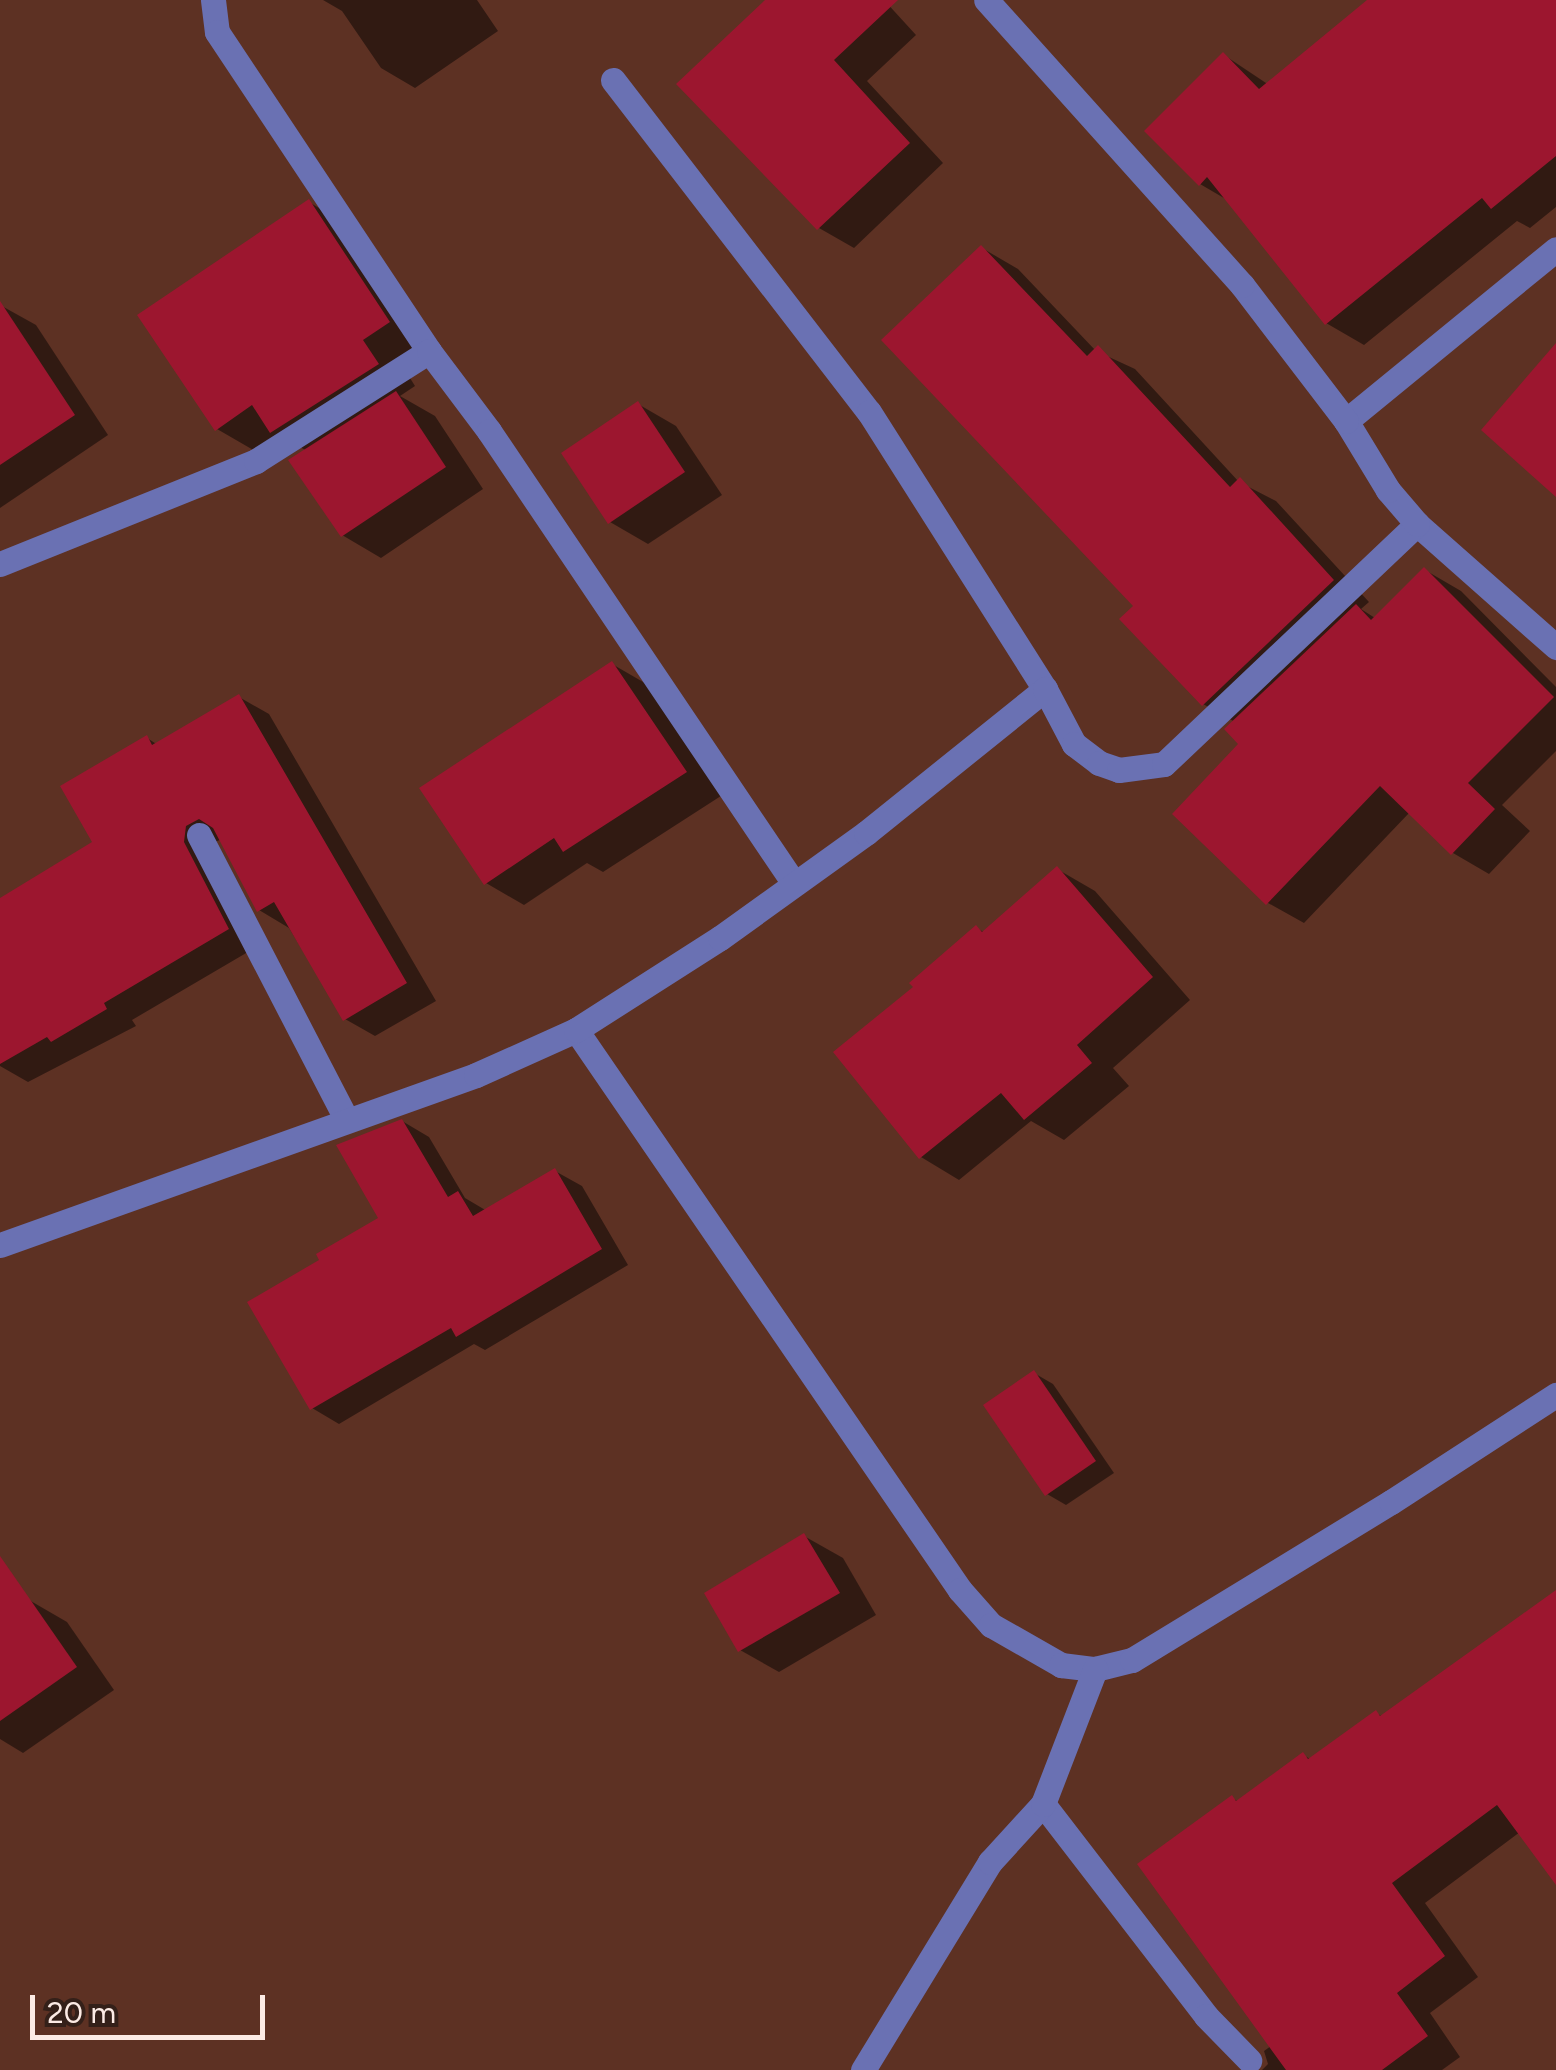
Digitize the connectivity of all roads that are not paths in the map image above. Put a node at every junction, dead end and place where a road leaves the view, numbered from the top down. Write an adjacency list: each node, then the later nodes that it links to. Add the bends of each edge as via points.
1 (213, 0): 5 (street, via 217,32)
2 (986, 0): 6 (street, via 1242,285)
3 (613, 80): 10 (street, via 869,412)
4 (1556, 249): 6 (street)
5 (430, 350): 8 (street, via 256,461); 12 (street)
6 (1346, 421): 7 (street)
7 (1417, 524): 9 (street); 10 (street, via 1164,764 1119,770 1099,762 1074,744)
8 (0, 564)
9 (1556, 646)
10 (1046, 689): 12 (street, via 866,833)
11 (199, 836): 14 (street)
12 (793, 882): 13 (street, via 720,938)
13 (576, 1030): 14 (street, via 476,1075); 17 (street, via 960,1590 991,1626 1035,1654)
14 (347, 1120): 15 (street)
15 (3, 1237)
16 (1556, 1395): 17 (street, via 1178,1633 1132,1660)
17 (1095, 1669): 18 (street)
18 (1043, 1804): 19 (street, via 1206,2016); 20 (street, via 990,1862)
19 (1249, 2060)
20 (863, 2070)

